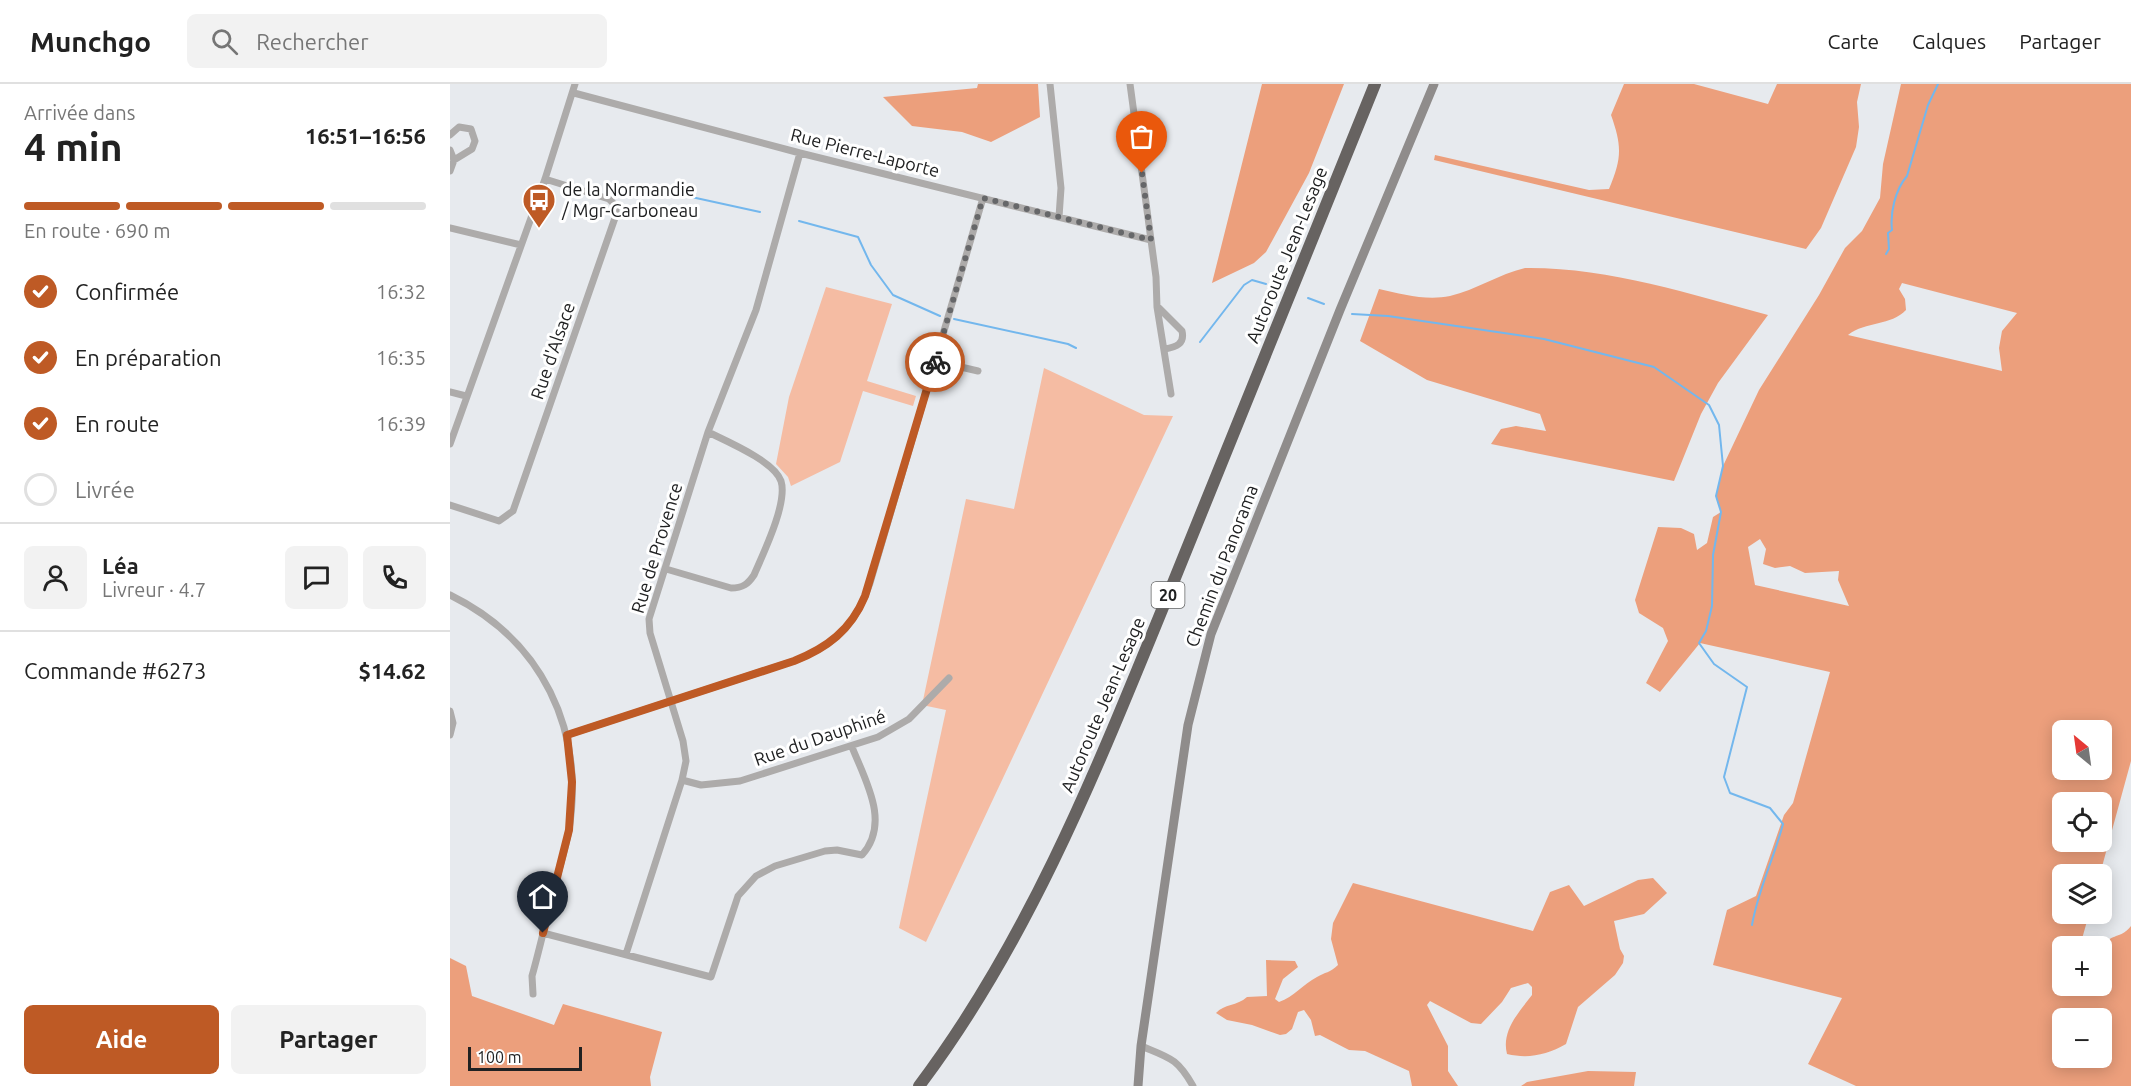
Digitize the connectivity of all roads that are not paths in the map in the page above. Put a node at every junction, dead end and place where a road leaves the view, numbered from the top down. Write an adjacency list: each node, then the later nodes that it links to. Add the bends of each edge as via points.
1 (574, 84): 6 (street)
2 (1050, 84): 14 (street, via 1061,188)
3 (1130, 84): 16 (street)
4 (1375, 84): 41 (highway, Autoroute Jean-Lesage / 20, via 1093,779 1031,906 974,1006)
5 (1434, 84): 40 (street, Chemin du Panorama, via 1211,634 1188,725)
6 (574, 93): 9 (street, Rue Pierre-Laporte); 12 (street)
7 (450, 135): 10 (street, via 459,126 471,129 475,135 472,149)
8 (450, 150): 10 (street)
9 (800, 153): 13 (street, Rue Pierre-Laporte); 25 (street, Rue de Provence, via 756,310)
10 (454, 160): 11 (street)
11 (450, 171)
12 (545, 179): 17 (street); 27 (street, Rue d'Alsace, via 609,199 616,206 616,215 513,511 499,521)
13 (983, 198): 14 (street, Rue Pierre-Laporte); 20 (street)
14 (1059, 217): 16 (street, Rue Pierre-Laporte)
15 (450, 228): 17 (street)
16 (1151, 240): 18 (street)
17 (520, 245): 24 (street)
18 (1157, 307): 19 (street); 19 (street, via 1183,336 1177,347)
19 (1165, 349): 23 (street)
20 (935, 361): 21 (street); 31 (street, via 870,583 849,626 806,656)
21 (978, 371)
22 (450, 392): 24 (street)
23 (1171, 394)
24 (466, 396): 26 (street)
25 (708, 432): 28 (street, Rue de Provence); 28 (street, via 774,471 782,490 777,513 754,574 741,588)
26 (450, 444)
27 (450, 505)
28 (666, 569): 31 (street, Rue de Provence, via 649,619)
29 (450, 595): 34 (street, via 496,623 522,649 547,681)
30 (949, 678): 35 (street, Rue du Dauphiné, via 895,729)
31 (669, 701): 34 (street); 36 (street, Rue de Provence, via 683,741 686,761)
32 (450, 711): 33 (street)
33 (450, 735)
34 (567, 735): 37 (street, via 572,782 569,830)
35 (852, 747): 36 (street, Rue du Dauphiné, via 740,781 701,785); 38 (street, via 875,805 872,843 862,855 825,851 756,876 738,896 711,977)
36 (682, 780): 38 (street, Rue de Provence)
37 (543, 933): 38 (street); 39 (street, via 532,976)
38 (626, 954)
39 (533, 993)
40 (1141, 1046): 42 (street, Chemin du Panorama); 43 (street, via 1172,1058)
41 (919, 1086)
42 (1138, 1086)
43 (1193, 1086)

